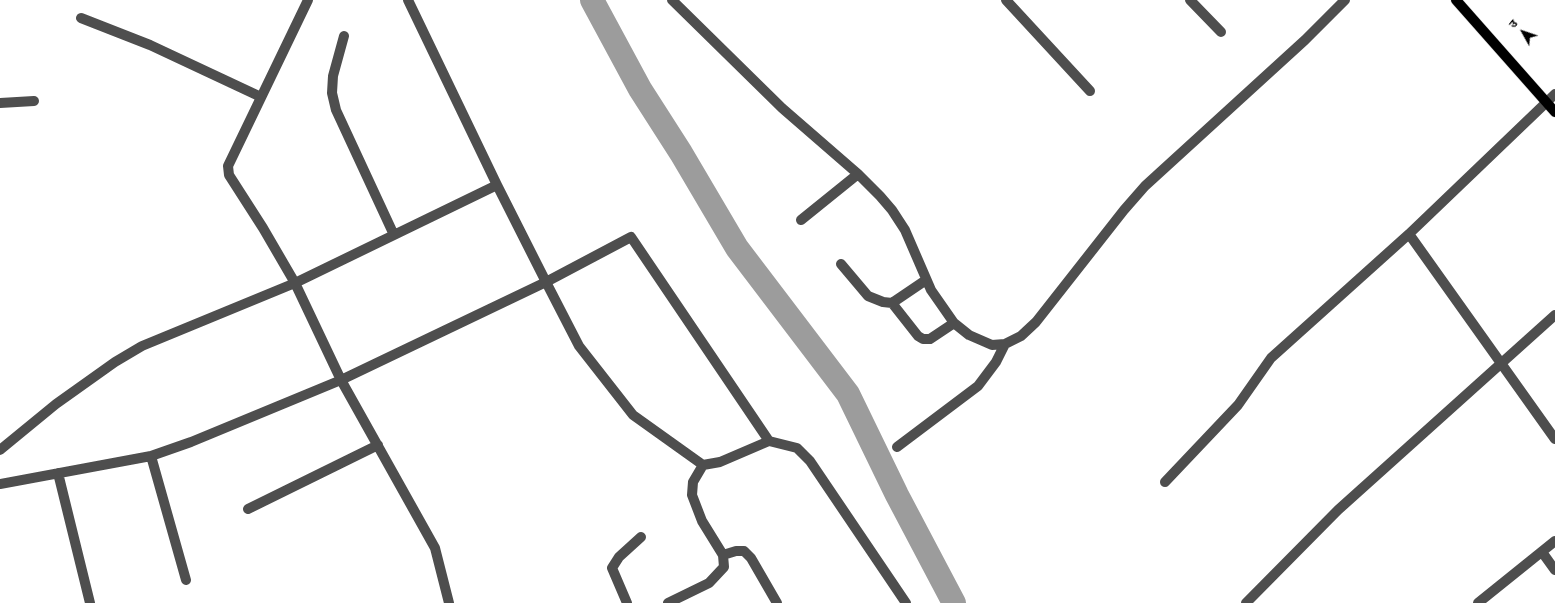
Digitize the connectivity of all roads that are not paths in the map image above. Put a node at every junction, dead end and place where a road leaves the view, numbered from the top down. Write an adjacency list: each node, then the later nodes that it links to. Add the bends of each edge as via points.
1 (308, 0): 13 (street)
2 (408, 0): 19 (street)
3 (672, 0): 18 (street, via 782,108)
4 (1006, 0): 11 (street)
5 (1190, 0): 9 (street)
6 (1345, 0): 30 (street, via 1305,40 1145,186 1036,322 1021,336)
7 (1456, 0): 15 (main road)
8 (81, 18): 13 (street, via 150,46)
9 (1221, 32)
10 (344, 36): 22 (street, via 333,76 332,93 336,110)
11 (1090, 91)
12 (1555, 94): 15 (street)
13 (261, 97): 26 (street, via 228,166 229,175)
14 (34, 100): 16 (street)
15 (1546, 102): 17 (main road); 21 (street)
16 (0, 103)
17 (1555, 112)
18 (858, 174): 20 (street); 24 (street, via 892,210 905,230)
19 (497, 185): 22 (street); 25 (street)
20 (801, 220)
21 (1409, 234): 31 (street); 41 (street, via 1271,358 1238,405)
22 (394, 235): 26 (street)
23 (841, 264): 27 (street, via 868,296)
24 (926, 280): 27 (street); 29 (street)
25 (546, 282): 32 (street); 34 (street, via 631,237); 39 (street, via 579,346 633,415)
26 (295, 284): 32 (street); 37 (street, via 142,346 56,404)
27 (892, 302): 29 (street, via 918,336 924,339 930,339)
28 (1555, 315): 31 (street)
29 (954, 324): 30 (street, via 969,335 992,345)
30 (1004, 344): 36 (street, via 996,362 978,386)
31 (1502, 362): 33 (street); 57 (street, via 1338,510)
32 (342, 380): 35 (street); 38 (street)
33 (1555, 439)
34 (769, 441): 39 (street, via 720,462); 56 (street, via 797,448 810,461)
35 (378, 445): 43 (street); 52 (street, via 435,548)
36 (898, 447)
37 (0, 450)
38 (151, 456): 40 (street); 49 (street)
39 (703, 465): 47 (street, via 693,482 692,495 702,521)
40 (58, 473): 42 (street); 51 (street)
41 (1165, 482)
42 (0, 484)
43 (248, 509)
44 (641, 537): 53 (street, via 619,557 612,568)
45 (1555, 542): 46 (street)
46 (1542, 552): 48 (street); 50 (street)
47 (723, 555): 54 (street, via 724,568 709,583); 55 (street, via 744,551 751,558)
48 (1555, 570)
49 (186, 580)
50 (1483, 602)
51 (90, 603)
52 (449, 603)
53 (627, 603)
54 (668, 603)
55 (777, 603)
56 (906, 603)
57 (1246, 603)

